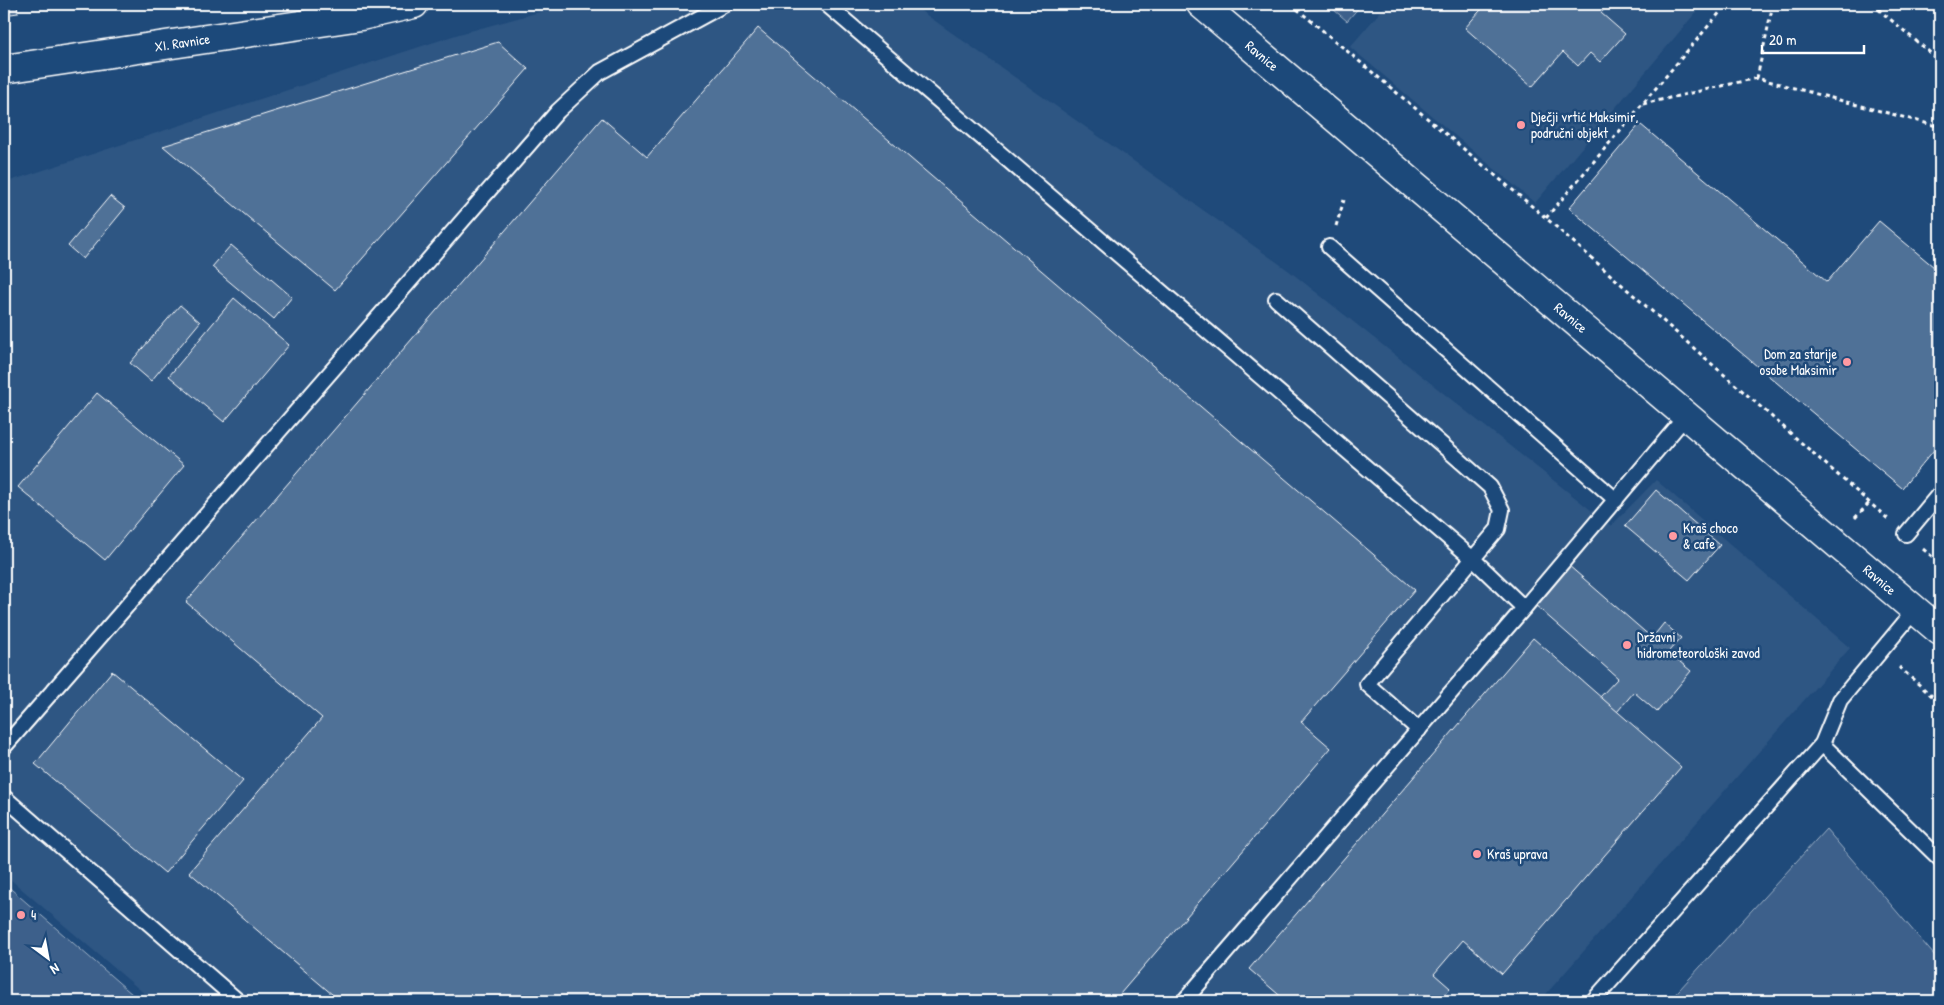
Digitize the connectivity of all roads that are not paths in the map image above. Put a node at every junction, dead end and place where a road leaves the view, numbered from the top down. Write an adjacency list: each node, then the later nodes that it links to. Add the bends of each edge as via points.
1 (414, 4): 5 (street, XI. Ravnice, via 361,16)
2 (724, 4): 18 (lane, via 600,72 558,111)
3 (826, 4): 12 (lane)
4 (1201, 4): 8 (street, Ravnice)
5 (4, 69)
6 (1329, 247): 10 (lane)
7 (1276, 299): 12 (lane, via 1490,487 1502,510 1498,529)
8 (1686, 416): 10 (lane); 14 (street, Ravnice)
9 (1940, 493): 11 (lane)
10 (1616, 500): 13 (lane)
11 (1906, 534)
12 (1473, 559): 13 (lane); 16 (lane, via 1367,684)
13 (1524, 608): 16 (lane)
14 (1915, 610): 15 (street, Ravnice); 17 (lane, via 1840,700)
15 (1940, 630)
16 (1419, 730): 22 (lane)
17 (1822, 744): 20 (lane); 23 (lane)
18 (4, 747)
19 (4, 796): 21 (lane)
20 (1940, 859)
21 (238, 1001)
22 (1184, 1001)
23 (1593, 1001)

